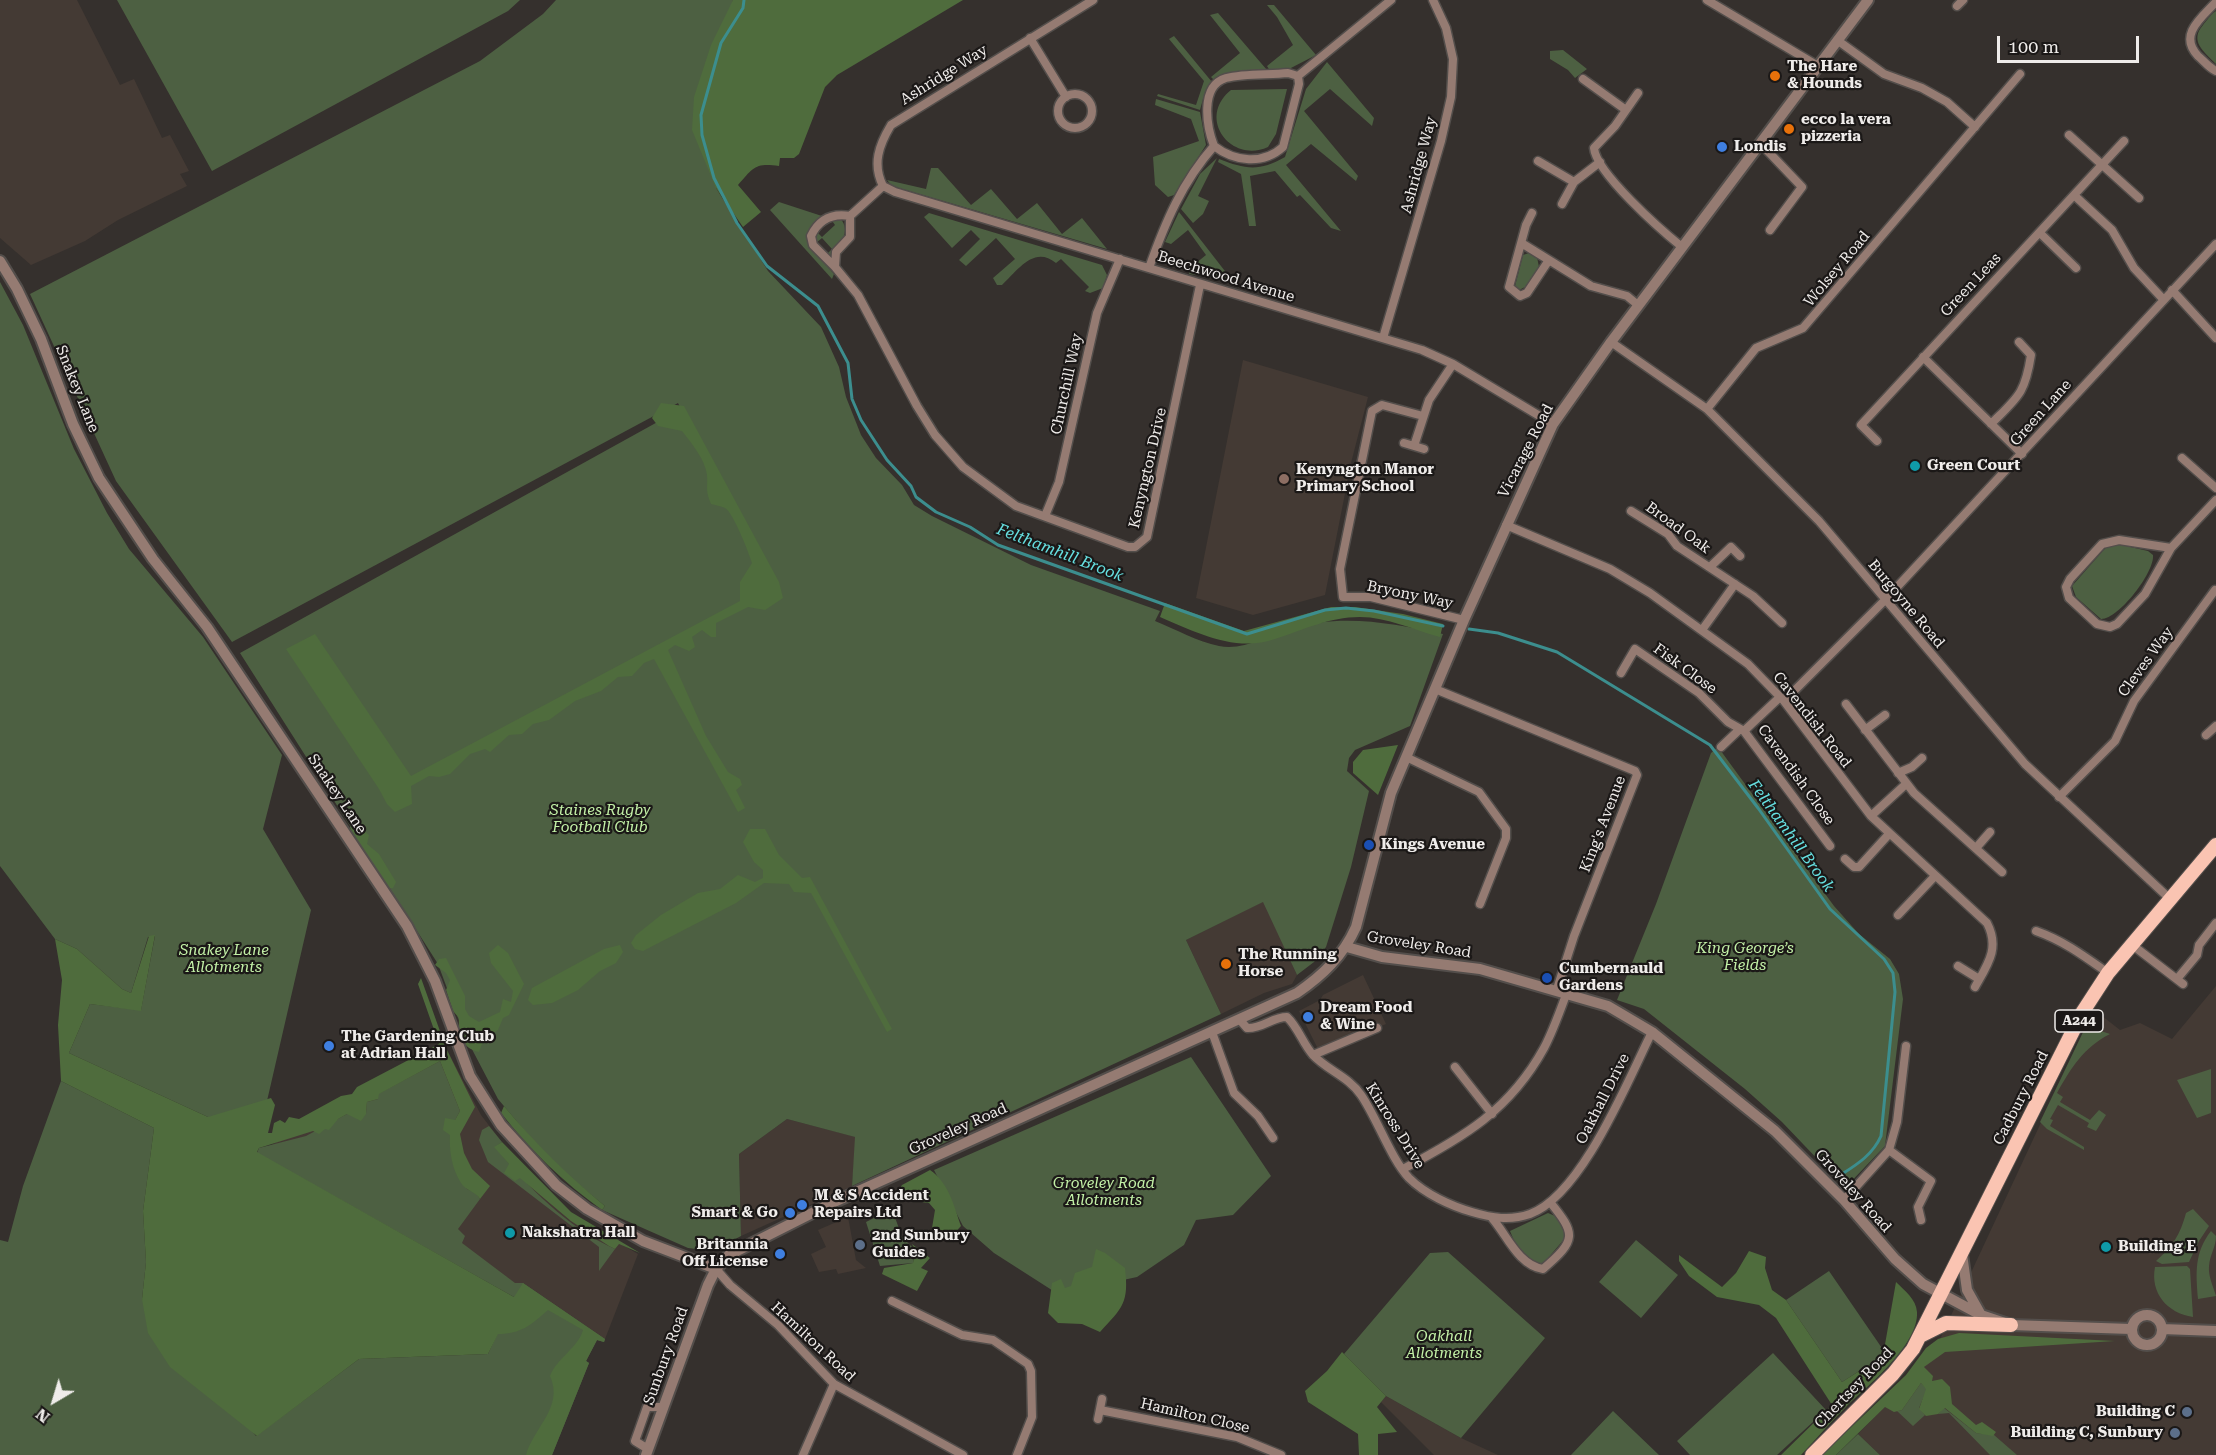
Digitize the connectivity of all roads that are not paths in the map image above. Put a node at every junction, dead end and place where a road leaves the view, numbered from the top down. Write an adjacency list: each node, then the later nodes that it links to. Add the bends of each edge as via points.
1 (1093, 0): 7 (street, Ashridge Way)
2 (1391, 0): 12 (street)
3 (1432, 0): 47 (street, Ashridge Way, via 1446,28 1453,59 1451,97)
4 (1707, 0): 9 (street)
5 (1868, 0): 8 (street, Vicarage Road)
6 (2216, 2): 10 (street, via 2192,27 2189,38 2193,50)
7 (1030, 38): 15 (street); 26 (street, Ashridge Way, via 891,125 876,166)
8 (1837, 40): 9 (street, Vicarage Road); 17 (street, via 1884,74 1947,102)
9 (1818, 66): 20 (street, Vicarage Road)
10 (2216, 71)
11 (2020, 74): 17 (street, Wolsey Road)
12 (1298, 76): 21 (street, via 1283,147 1275,154 1251,161); 21 (street, via 1288,73 1224,78 1209,99 1207,117)
13 (1583, 79): 16 (street)
14 (1638, 93): 16 (street)
15 (1066, 97): 15 (street, via 1058,110 1060,120 1074,128 1085,125 1092,111 1088,100 1079,95)
16 (1626, 110): 23 (street, via 1594,148)
17 (1975, 127): 53 (street, Wolsey Road, via 1803,328 1756,348)
18 (2069, 135): 24 (street)
19 (2124, 141): 24 (street, Green Leas)
20 (1760, 143): 32 (street, via 1802,187); 36 (street, Vicarage Road)
21 (1214, 147): 41 (street, via 1185,185)
22 (1538, 161): 25 (street)
23 (1599, 162): 25 (street); 36 (street, via 1653,224)
24 (2102, 164): 27 (street, Green Leas); 28 (street)
25 (1574, 182): 29 (street)
26 (882, 183): 31 (street); 37 (street, Beechwood Avenue, via 895,192)
27 (2074, 196): 33 (street, Green Leas); 45 (street, via 2112,230 2134,268)
28 (2139, 198)
29 (1562, 204)
30 (1532, 213): 34 (street)
31 (850, 216): 40 (street, via 850,237 836,252); 40 (street, Kenyngton Drive, via 828,216 812,236 813,245)
32 (1770, 230)
33 (2040, 233): 42 (street); 51 (street, Green Leas)
34 (1523, 244): 38 (street); 38 (street, via 1509,287 1520,296)
35 (2216, 244): 44 (street, Green Lane)
36 (1682, 247): 46 (street, Vicarage Road)
37 (1120, 259): 41 (street, Beechwood Avenue); 66 (street, Churchill Way, via 1097,313 1059,482)
38 (1549, 260): 46 (street, via 1591,286 1627,296)
39 (0, 261): 129 (street, Snakey Lane, via 41,339 73,424 99,478 153,559 207,627 407,926 435,981 470,1076 501,1125 556,1185 587,1209 643,1241)
40 (835, 267): 66 (street, Kenyngton Drive, via 858,295 935,435 993,491 1016,506)
41 (1149, 268): 43 (street, Beechwood Avenue)
42 (2076, 268)
43 (1200, 285): 47 (street, Beechwood Avenue); 66 (street, Kenyngton Drive, via 1147,537 1128,547)
44 (2172, 290): 45 (street, Green Lane); 48 (street)
45 (2163, 299): 61 (street, Green Lane)
46 (1638, 305): 49 (street, Vicarage Road)
47 (1383, 338): 52 (street, Beechwood Avenue)
48 (2216, 338)
49 (1611, 342): 53 (street, Burgoyne Road); 55 (street, Vicarage Road)
50 (2019, 342): 56 (street, via 2031,355 2027,380 2022,393)
51 (1923, 357): 56 (street); 57 (street, Green Leas, via 1861,425)
52 (1453, 364): 54 (street); 55 (street, Beechwood Avenue)
53 (1707, 409): 73 (street, Burgoyne Road, via 1819,521)
54 (1423, 416): 59 (street); 74 (street, Bryony Way, via 1382,405 1372,411 1340,569 1343,597 1371,597)
55 (1553, 424): 67 (street, Vicarage Road)
56 (1991, 424): 61 (street)
57 (1877, 441)
58 (1404, 443): 59 (street)
59 (1414, 446): 60 (street)
60 (1424, 449)
61 (2022, 454): 73 (street, Green Lane)
62 (2182, 458): 63 (street)
63 (2216, 488)
64 (2216, 500): 68 (street)
65 (1631, 511): 70 (street, Broad Oak)
66 (1045, 516)
67 (1506, 525): 74 (street, Vicarage Road); 76 (street, Cavendish Road, via 1610,569)
68 (2170, 549): 68 (street, via 2145,594 2117,624 2097,624 2069,598 2066,587 2070,579 2102,544 2119,540)
69 (1740, 556): 70 (street, Broad Oak, via 1731,547)
70 (1710, 567): 71 (street, Broad Oak)
71 (1735, 584): 75 (street, Broad Oak); 76 (street)
72 (2213, 596): 92 (street, Cleves Way, via 2134,701 2115,741)
73 (1885, 600): 79 (street, Green Lane); 92 (street, Burgoyne Road, via 2025,764)
74 (1464, 620): 78 (street, Vicarage Road)
75 (1782, 623)
76 (1702, 630): 79 (street, Cavendish Road, via 1748,664)
77 (1621, 673): 84 (street, Fisk Close, via 1635,649 1699,693 1728,722)
78 (1435, 689): 88 (street, Vicarage Road); 111 (street, King's Avenue, via 1637,775 1574,936)
79 (1782, 699): 84 (street, Cavendish Close); 93 (street, Cavendish Road)
80 (1846, 704): 85 (street)
81 (1885, 714): 85 (street)
82 (2208, 718): 83 (street)
83 (2216, 726): 86 (street)
84 (1742, 730): 87 (street); 97 (street, Cavendish Close)
85 (1865, 730): 90 (street)
86 (2206, 735)
87 (1721, 747)
88 (1406, 757): 103 (street, via 1479,792 1506,829); 108 (street, Vicarage Road, via 1391,793 1356,927)
89 (1922, 758): 90 (street)
90 (1898, 773): 91 (street)
91 (1906, 784): 93 (street); 98 (street)
92 (2059, 797): 102 (street, Burgoyne Road)
93 (1871, 816): 95 (street, Cavendish Road)
94 (1990, 832): 98 (street)
95 (1889, 834): 99 (street, via 1859,867); 101 (street, Cavendish Road)
96 (2216, 844): 102 (main road, Cadbury Road / A244)
97 (1830, 846)
98 (1976, 848): 100 (street)
99 (1845, 859)
100 (2002, 872)
101 (1935, 876): 104 (street); 109 (street, Cavendish Road, via 1979,914 1994,938 1992,957 1977,983)
102 (2169, 898): 107 (main road, Cadbury Road / A244)
103 (1480, 904)
104 (1898, 915)
105 (2216, 923): 107 (street, via 2180,981)
106 (2036, 931): 110 (street, via 2066,943)
107 (2131, 944): 110 (main road, Cadbury Road / A244)
108 (1347, 947): 111 (street, Groveley Road, via 1382,957 1480,969); 112 (street, Groveley Road, via 1331,966 1297,993)
109 (1958, 966)
110 (2108, 974): 128 (main road, Cadbury Road / A244, via 2082,1013)
111 (1562, 991): 115 (street, Groveley Road, via 1608,1006); 119 (street, via 1545,1047 1524,1082)
112 (1240, 1020): 114 (street, Groveley Road); 117 (street, Kinross Drive, via 1247,1028 1255,1028 1287,1017)
113 (1377, 1028): 117 (street)
114 (1212, 1032): 120 (street, via 1234,1093 1258,1116); 129 (street, Groveley Road, via 832,1203 738,1249)
115 (1652, 1032): 123 (street, Groveley Road, via 1775,1131); 124 (street, Oakhall Drive, via 1592,1151)
116 (1906, 1046): 121 (street, via 1897,1122)
117 (1313, 1055): 122 (street, Kinross Drive, via 1361,1094)
118 (1455, 1067): 119 (street)
119 (1492, 1114): 122 (street, via 1475,1129)
120 (1272, 1138)
121 (1889, 1150): 123 (street); 127 (street, via 1931,1181 1918,1207)
122 (1403, 1169): 125 (street, Kinross Drive, via 1423,1189)
123 (1844, 1200): 130 (street, Groveley Road, via 1894,1259)
124 (1550, 1202): 126 (street, Oakhall Drive, via 1532,1214); 126 (street, via 1570,1228 1570,1237 1543,1269 1535,1268 1513,1248)
125 (1482, 1215): 126 (street, Oakhall Drive)
126 (1492, 1218)
127 (1921, 1220)
128 (1963, 1250): 130 (main road, Cadbury Road / A244); 134 (street, A244, via 1966,1290)
129 (716, 1269): 140 (street, Hamilton Road, via 778,1324); 142 (street, Sunbury Road)
130 (1940, 1294): 134 (street); 139 (main road, Chertsey Road / A244)
131 (913, 1299): 133 (street)
132 (892, 1300): 133 (street)
133 (909, 1309): 146 (street, via 962,1335 993,1340 1028,1364 1032,1417)
134 (1981, 1316): 135 (street)
135 (2012, 1325): 136 (street); 139 (main road, via 1946,1323)
136 (2131, 1329): 137 (street, via 2136,1318 2147,1314 2159,1321); 137 (street, via 2136,1340 2146,1345 2157,1341)
137 (2162, 1329): 138 (street)
138 (2216, 1331)
139 (1922, 1335): 148 (main road, Chertsey Road / A244, via 1893,1374)
140 (834, 1384): 144 (street); 145 (street, Hamilton Road)
141 (1102, 1399): 147 (street, Hamilton Close, via 1099,1414 1237,1437)
142 (664, 1407): 143 (street, Sunbury Road); 143 (street, via 647,1407 635,1441)
143 (647, 1452)
144 (803, 1455)
145 (963, 1455)
146 (1017, 1455)
147 (1281, 1455)
148 (1812, 1455)

